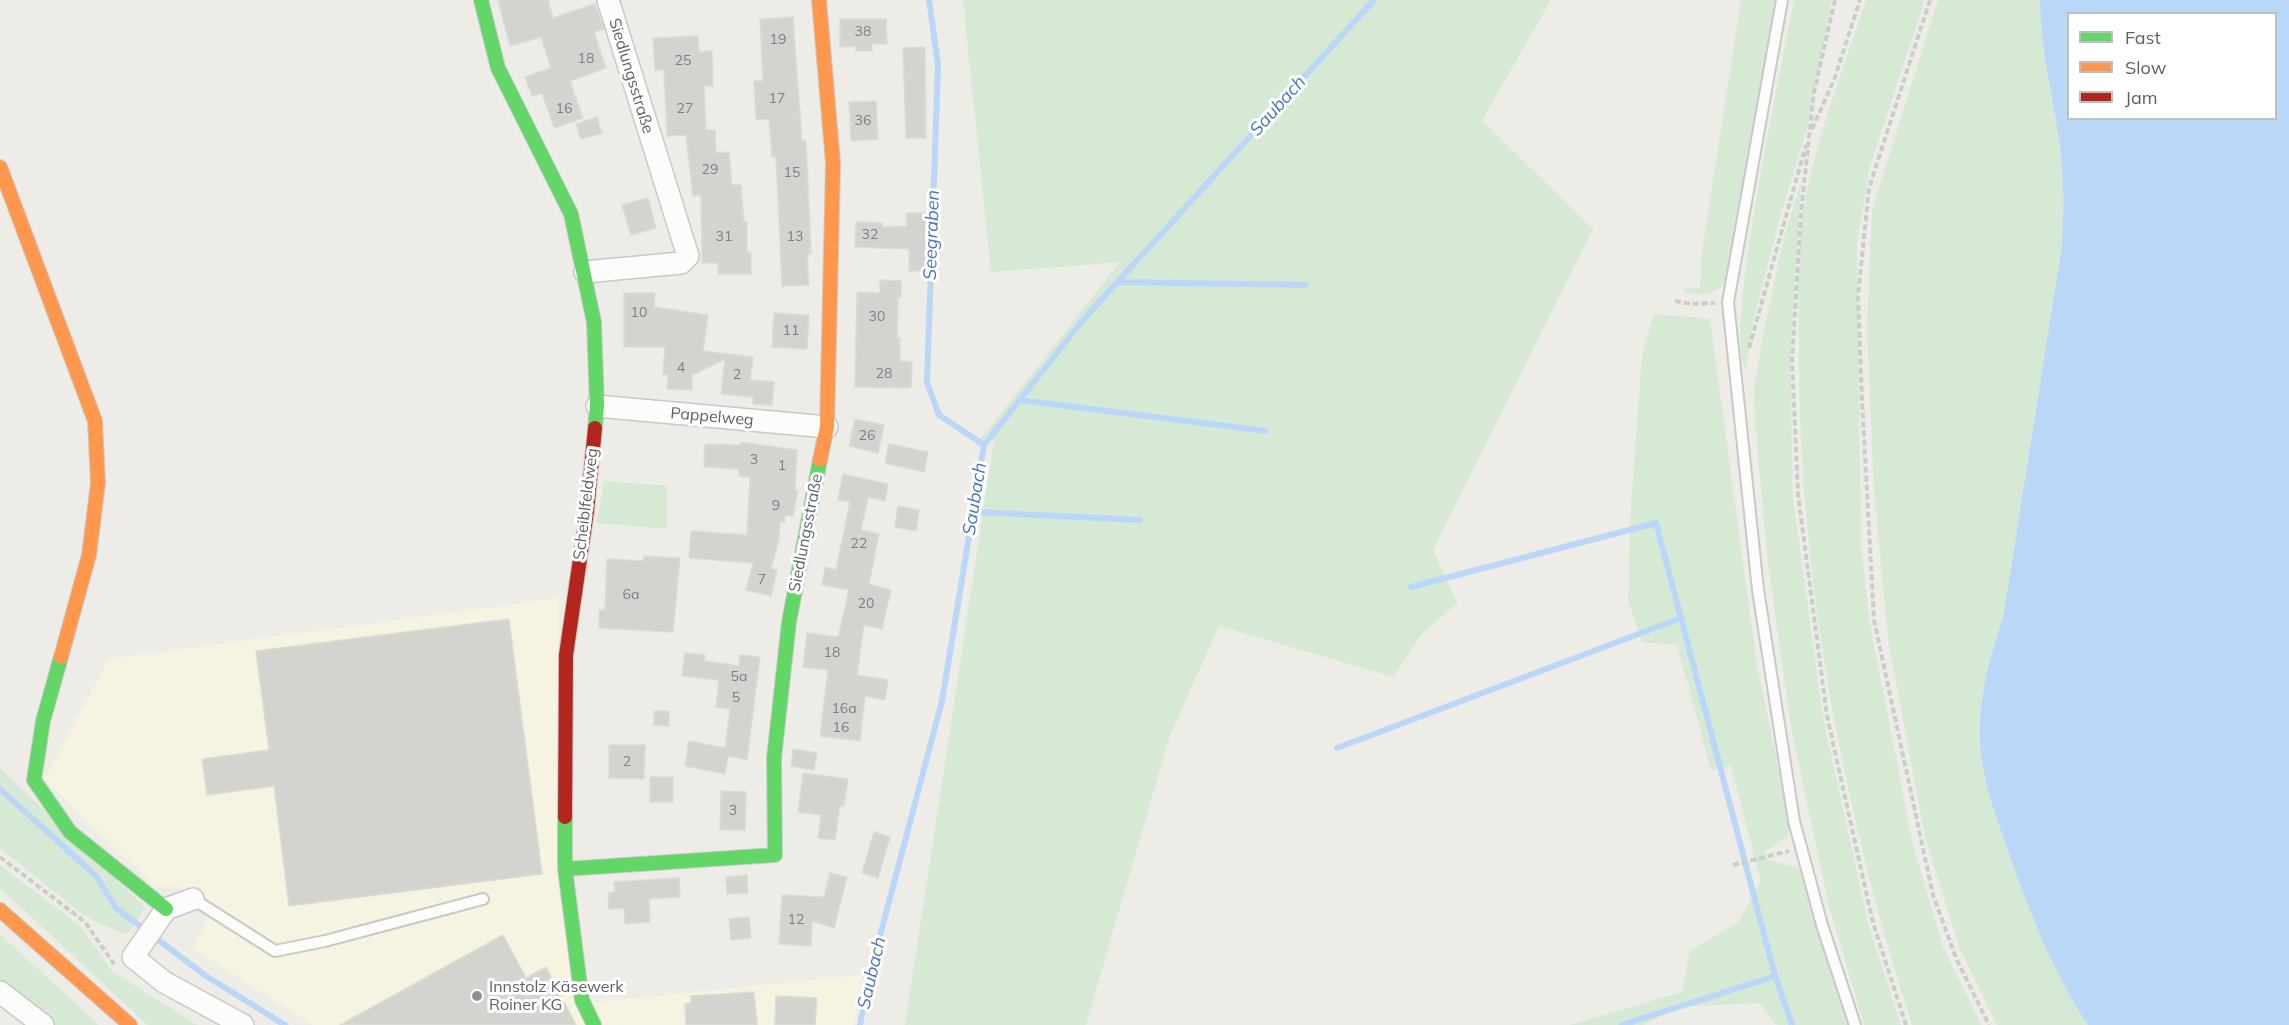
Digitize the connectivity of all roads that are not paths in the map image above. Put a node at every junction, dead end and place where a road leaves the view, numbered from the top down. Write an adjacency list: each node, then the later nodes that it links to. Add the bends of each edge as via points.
1 (481, 0): 6 (street, Scheiblfeldweg, via 498,68 572,214)
2 (608, 0): 6 (street, Siedlungsstraße, via 688,256 681,263)
3 (819, 0): 8 (street, Siedlungsstraße, via 833,163)
4 (1782, 0): 19 (lane, via 1728,302 1758,590 1794,821)
5 (0, 167): 13 (street, via 95,421 98,483 89,555 43,721 34,780 70,832)
6 (585, 272): 7 (street, Scheiblfeldweg, via 594,322)
7 (597, 406): 8 (street, Pappelweg); 9 (street, Scheiblfeldweg, via 587,511 566,655)
8 (827, 427): 9 (street, Siedlungsstraße, via 789,622 774,758 775,855)
9 (565, 869): 18 (street, Scheiblfeldweg, via 582,1000)
10 (193, 899): 11 (lane, via 275,951); 13 (street)
11 (483, 899)
12 (0, 910): 16 (street)
13 (154, 925): 17 (street, via 134,953 135,960 164,982)
14 (0, 992): 15 (street)
15 (43, 1025)
16 (130, 1025)
17 (243, 1025)
18 (594, 1025)
19 (1855, 1025)

